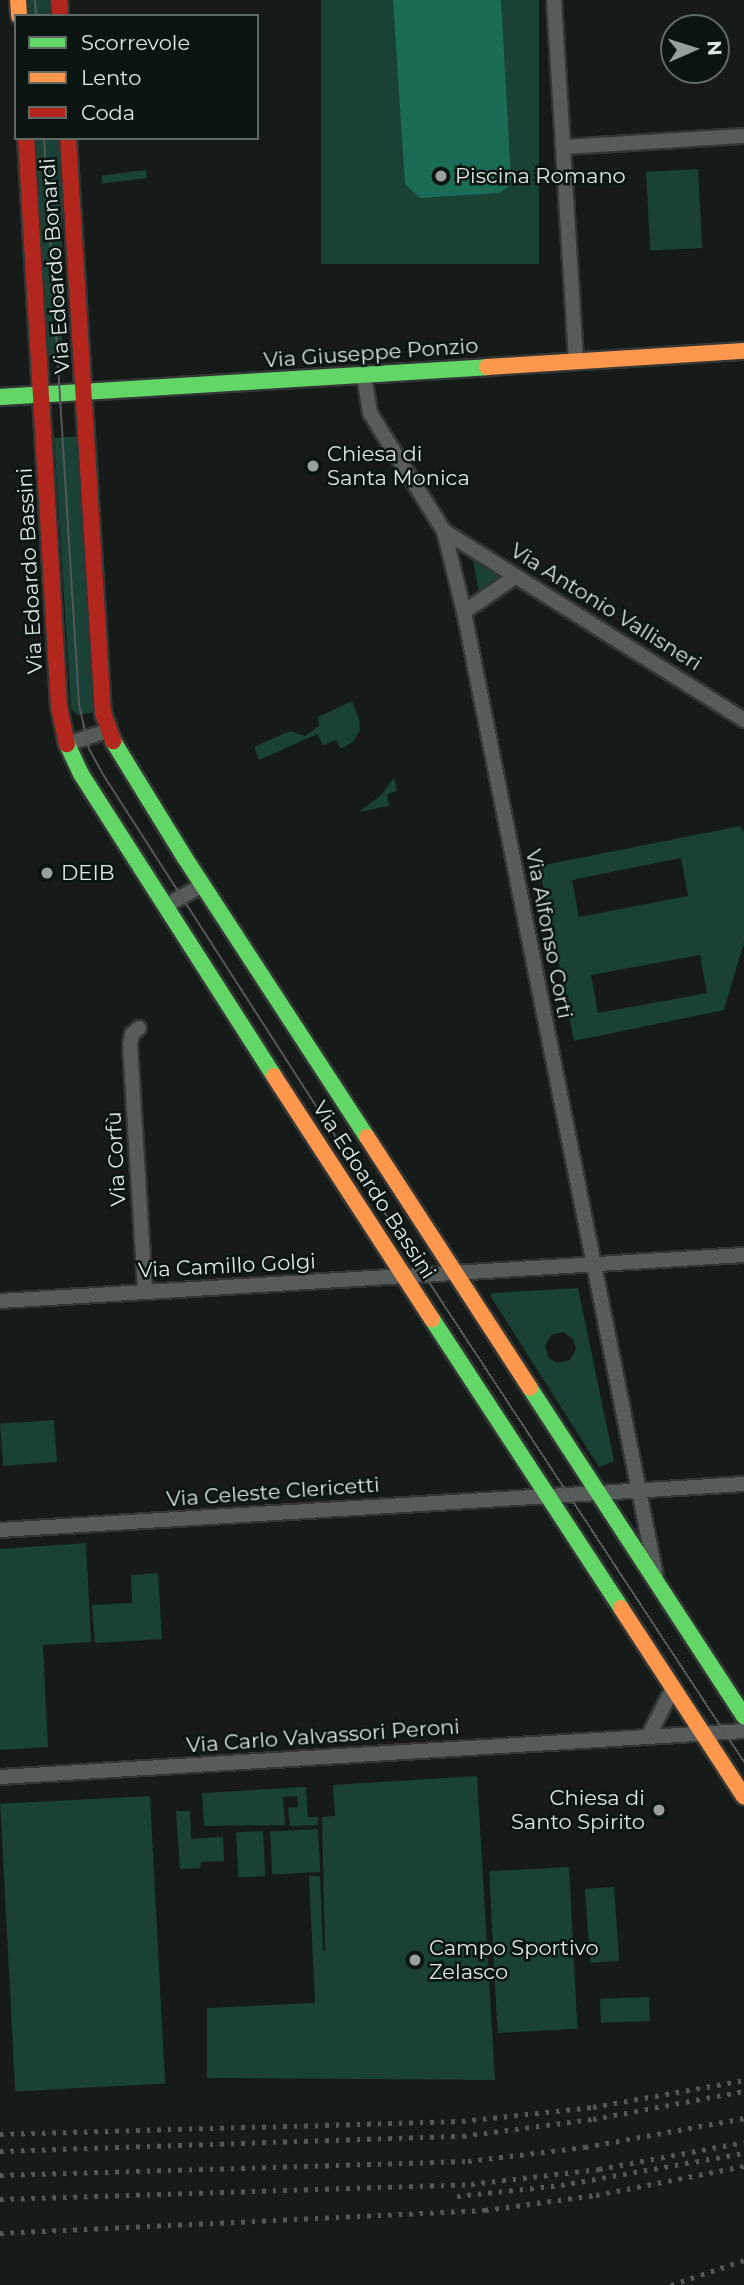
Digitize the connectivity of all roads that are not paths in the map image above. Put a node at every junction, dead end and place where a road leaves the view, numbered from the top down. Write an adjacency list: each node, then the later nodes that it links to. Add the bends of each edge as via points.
1 (554, 0): 5 (street)
2 (744, 136): 5 (street)
3 (26, 140): 10 (street, Via Edoardo Bonardi)
4 (68, 140): 9 (street, Via Edoardo Bonardi)
5 (564, 147): 7 (street)
6 (744, 351): 7 (street, Via Giuseppe Ponzio)
7 (576, 361): 8 (street, Via Giuseppe Ponzio)
8 (365, 374): 9 (street, Via Giuseppe Ponzio); 12 (street, Via Alfonso Corti, via 368,410)
9 (84, 391): 10 (street, Via Giuseppe Ponzio); 16 (street, Via Edoardo Bassini)
10 (41, 395): 11 (street, Via Giuseppe Ponzio); 17 (street, Via Edoardo Bassini, via 59,707)
11 (0, 397)
12 (444, 531): 13 (street, Via Antonio Vallisneri); 14 (street, Via Alfonso Corti)
13 (516, 576): 14 (street); 15 (street, Via Antonio Vallisneri)
14 (464, 612): 22 (street, Via Alfonso Corti)
15 (744, 720)
16 (107, 731): 17 (street); 18 (street, Via Edoardo Bassini)
17 (67, 744): 19 (street, Via Edoardo Bassini, via 81,774)
18 (204, 885): 19 (street); 23 (street, Via Edoardo Bassini)
19 (165, 906): 24 (street, Via Edoardo Bassini)
20 (139, 1028): 25 (street, Via Corfù, via 130,1045)
21 (744, 1255): 22 (street)
22 (594, 1264): 23 (street, Via Edoardo Bassini); 28 (street, Via Edoardo Bassini)
23 (456, 1273): 24 (street, Via Camillo Golgi); 29 (street, Via Edoardo Bassini)
24 (405, 1276): 25 (street, Via Camillo Golgi); 30 (street, Via Edoardo Bassini)
25 (145, 1292): 26 (street, Via Camillo Golgi)
26 (0, 1301)
27 (744, 1484): 28 (street)
28 (639, 1490): 29 (street); 32 (street, Via Edoardo Bassini)
29 (599, 1492): 30 (street); 32 (street, Via Edoardo Bassini)
30 (549, 1495): 31 (street, Via Celeste Clericetti); 33 (street, Via Edoardo Bassini)
31 (0, 1530)
32 (658, 1583): 34 (street, Via Edoardo Bassini)
33 (673, 1688): 36 (street, Via Edoardo Bassini); 37 (street)
34 (744, 1716)
35 (744, 1731): 36 (street, Via Carlo Valvassori Peroni)
36 (704, 1734): 37 (street, Via Carlo Valvassori Peroni); 39 (street, Via Edoardo Bassini)
37 (648, 1737): 38 (street, Via Carlo Valvassori Peroni)
38 (0, 1777)
39 (744, 1797)

